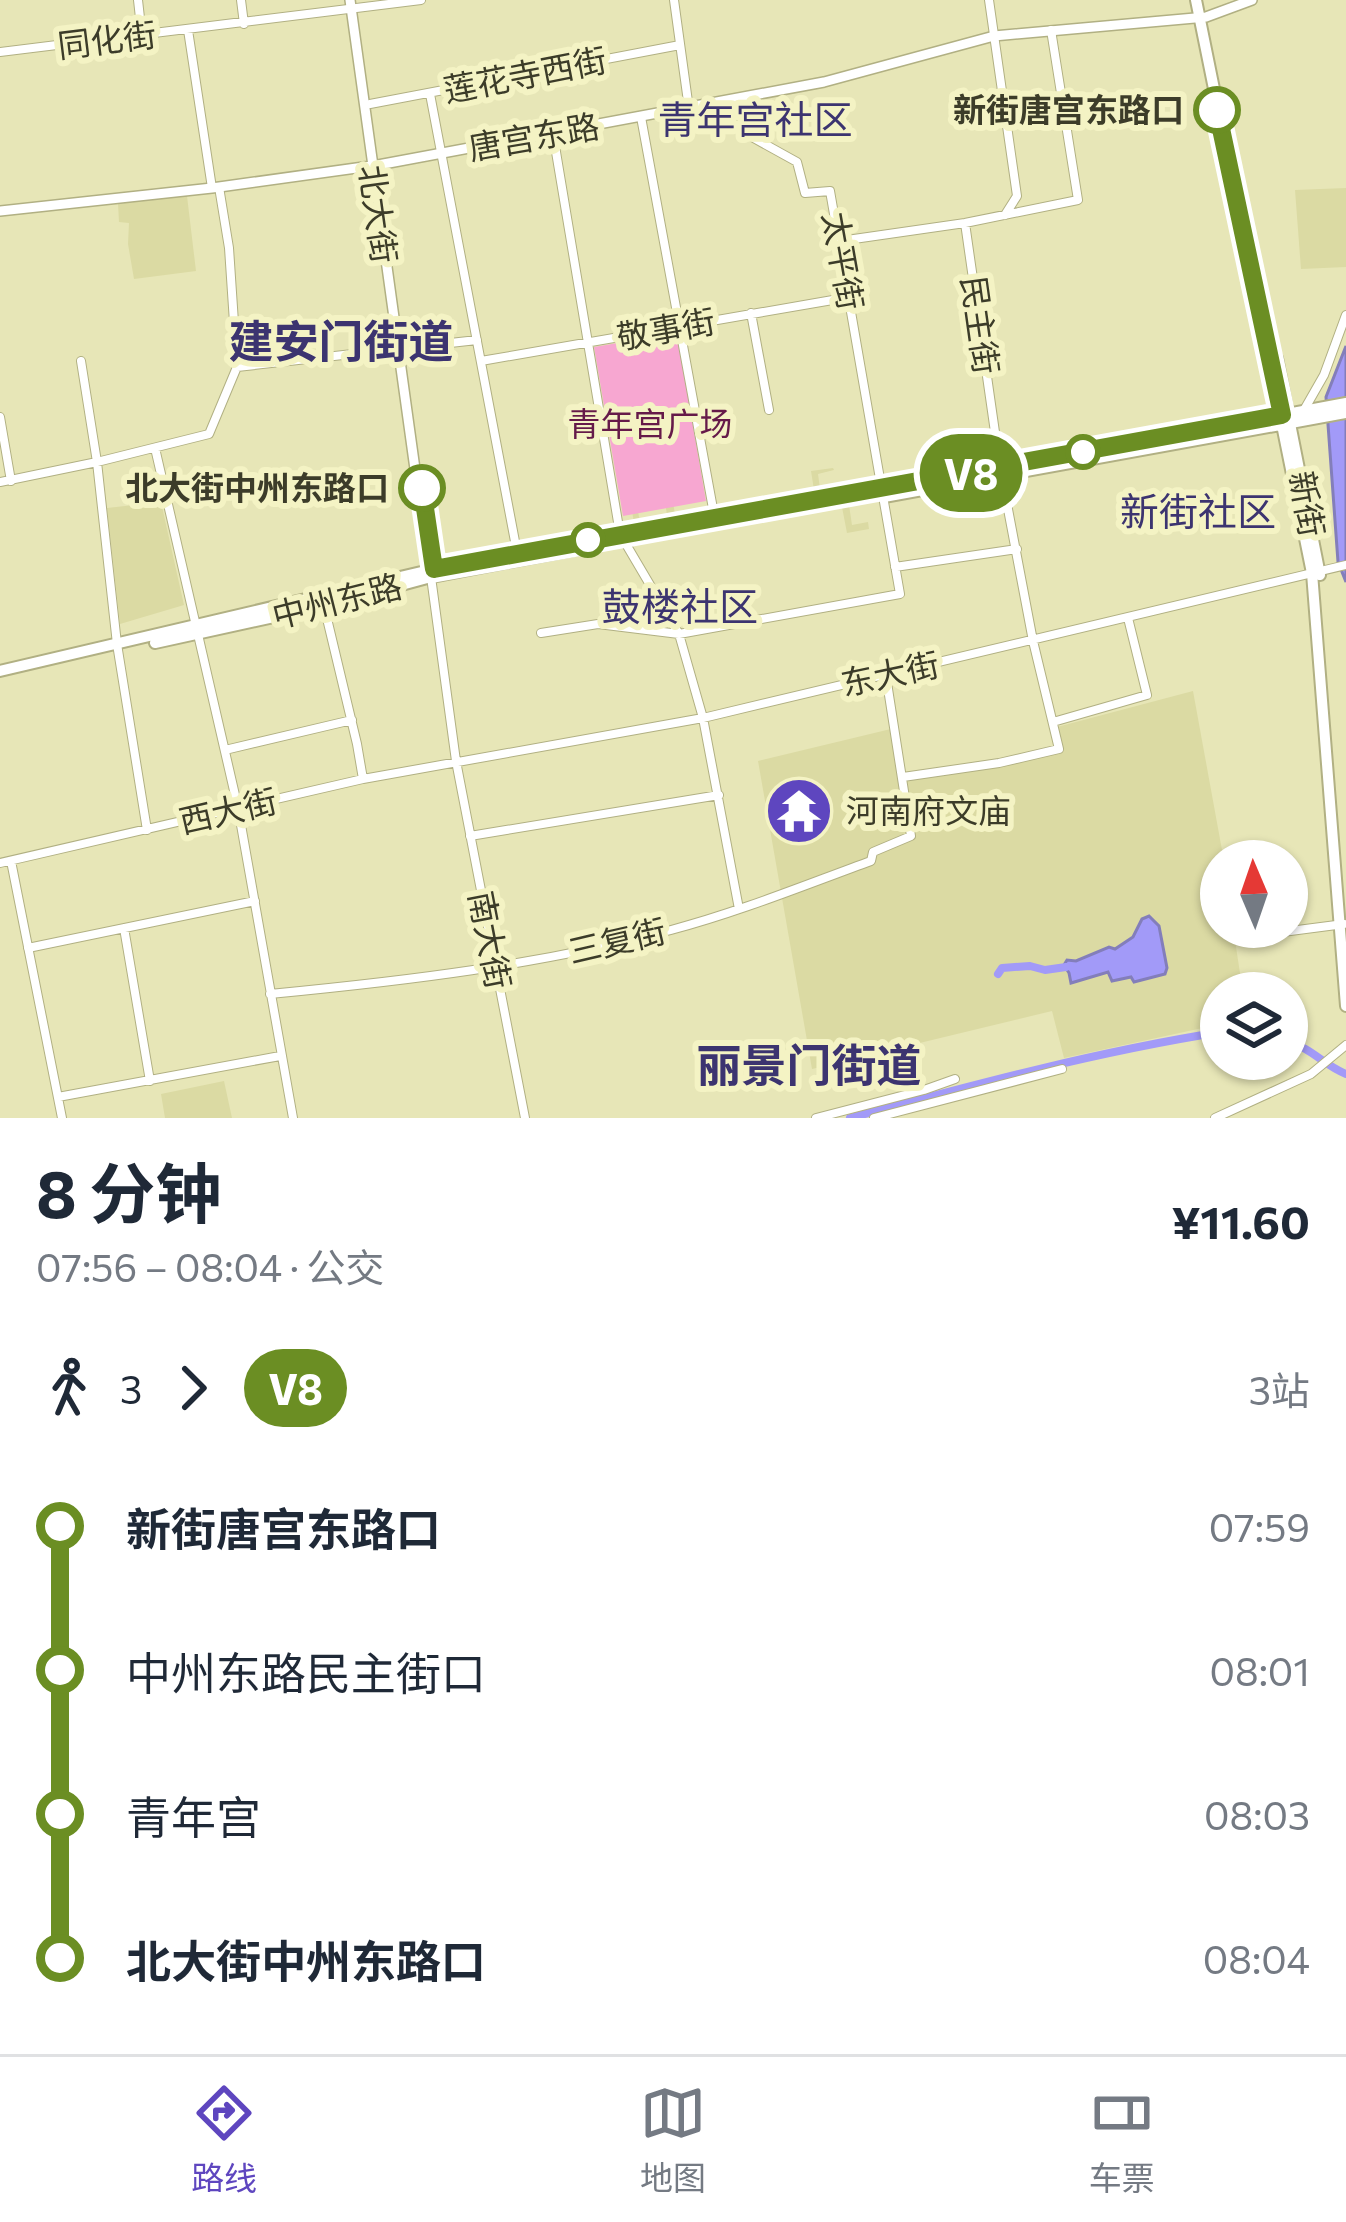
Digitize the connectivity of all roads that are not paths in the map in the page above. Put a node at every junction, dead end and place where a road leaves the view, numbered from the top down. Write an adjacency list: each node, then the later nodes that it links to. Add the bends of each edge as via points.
1 (137, 0): 13 (street)
2 (241, 0): 10 (street)
3 (421, 0): 8 (street, 同化街)
4 (674, 0): 15 (street)
5 (989, 0): 14 (street)
6 (1199, 0): 9 (main road, 新街)
7 (1252, 0): 9 (street, 唐宫东路)
8 (353, 5): 10 (street, 同化街); 18 (street, 北大街); 24 (street, 北大街)
9 (1202, 17): 12 (street, 唐宫东路); 45 (main road, 新街)
10 (244, 24): 11 (street, 同化街)
11 (188, 30): 13 (street, 同化街); 25 (street)
12 (1051, 30): 14 (street, 唐宫东路); 27 (street, via 1078,200)
13 (142, 36): 16 (street, 同化街)
14 (994, 36): 19 (street, 唐宫东路); 27 (street, via 1017,196)
15 (680, 45): 17 (street, 莲花寺西街); 20 (street)
16 (0, 52)
17 (430, 94): 18 (street, 莲花寺西街); 23 (street)
18 (370, 104): 24 (street, 北大街)
19 (712, 104): 20 (street, 唐宫东路); 29 (street, 太平街, via 797,162 805,193 830,191)
20 (689, 109): 21 (street, 唐宫东路)
21 (641, 118): 22 (street, 唐宫东路); 33 (street)
22 (553, 134): 23 (street, 唐宫东路); 35 (street)
23 (440, 154): 24 (street, 唐宫东路); 34 (street)
24 (375, 166): 25 (street, 唐宫东路); 36 (street, 北大街)
25 (215, 188): 26 (street, 唐宫东路); 39 (street, via 230,248)
26 (0, 212)
27 (1005, 215): 28 (street)
28 (965, 223): 29 (street); 48 (street, 民主街)
29 (840, 241): 30 (street, 太平街)
30 (850, 297): 31 (street, 敬事街); 50 (street, 太平街)
31 (751, 313): 33 (street, 敬事街); 41 (street)
32 (1346, 315): 43 (street)
33 (680, 327): 35 (street, 敬事街); 51 (street)
34 (477, 340): 36 (street); 38 (street)
35 (587, 342): 38 (street, 敬事街); 52 (street)
36 (399, 349): 39 (street); 57 (street, 北大街)
37 (81, 361): 47 (street)
38 (482, 361): 54 (street)
39 (237, 367): 46 (street, via 209,434)
40 (1346, 403): 43 (main road)
41 (770, 410)
42 (1346, 412): 43 (main road)
43 (1310, 413): 45 (main road, 中州东路)
44 (0, 417): 49 (street)
45 (1287, 419): 48 (main road, 中州东路); 58 (main road, 新街)
46 (155, 448): 47 (street); 61 (street)
47 (97, 462): 49 (street); 65 (street)
48 (1001, 472): 50 (main road, 中州东路); 53 (street, 民主街)
49 (5, 481)
50 (881, 494): 51 (main road, 中州东路); 55 (street, 太平街)
51 (715, 522): 52 (main road, 中州东路)
52 (621, 537): 54 (main road, 中州东路); 57 (main road, 中州东路); 63 (street)
53 (1017, 549): 55 (street); 64 (street, 民主街)
54 (517, 552): 57 (main road, 中州东路)
55 (895, 566): 63 (street, 太平街, via 900,594)
56 (1342, 566): 58 (street, 东大街)
57 (431, 572): 59 (main road, 中州东路); 61 (main road, 中州东路); 72 (street, 南大街)
58 (1316, 573): 60 (street, 东大街); 82 (main road, 新街)
59 (324, 605): 61 (main road, 中州东路); 69 (street)
60 (1128, 618): 64 (street, 东大街); 70 (street, via 1147,695)
61 (196, 630): 65 (main road, 中州东路); 71 (street)
62 (541, 633): 63 (street, via 598,624)
63 (682, 633): 68 (street)
64 (1033, 640): 67 (street, 东大街); 70 (street, 民主街)
65 (118, 647): 66 (main road, 中州东路); 77 (street)
66 (0, 674)
67 (886, 676): 68 (street, 东大街); 73 (street)
68 (704, 718): 72 (street, 东大街); 75 (street)
69 (352, 720): 71 (street); 74 (street)
70 (1054, 722): 73 (street, 民主街, via 1059,749)
71 (225, 750): 76 (street)
72 (456, 761): 74 (street, 西大街); 78 (street, 南大街)
73 (903, 777): 81 (street, 三复街, via 911,836 873,852 871,861)
74 (363, 779): 76 (street, 西大街)
75 (719, 795): 78 (street); 81 (street)
76 (238, 808): 77 (street, 西大街); 80 (street)
77 (147, 830): 79 (street, 西大街)
78 (470, 836): 87 (street, 南大街)
79 (5, 862): 86 (street)
80 (255, 901): 83 (street); 88 (street)
81 (739, 909): 87 (street, 三复街)
82 (1342, 924): 84 (street); 85 (main road, 新街); 89 (main road)
83 (124, 928): 86 (street); 94 (street)
84 (1308, 929)
85 (1346, 944)
86 (28, 948): 95 (street)
87 (494, 969): 88 (street, 三复街); 99 (street, 南大街)
88 (270, 994): 91 (street)
89 (1346, 1006)
90 (1346, 1045): 96 (street)
91 (280, 1056): 94 (street); 98 (street)
92 (1062, 1069): 101 (street)
93 (956, 1079): 100 (street)
94 (150, 1082): 95 (street)
95 (58, 1097): 97 (street)
96 (1243, 1113): 102 (street)
97 (62, 1118)
98 (293, 1118)
99 (525, 1118)
100 (816, 1118)
101 (874, 1118)
102 (1215, 1118)

